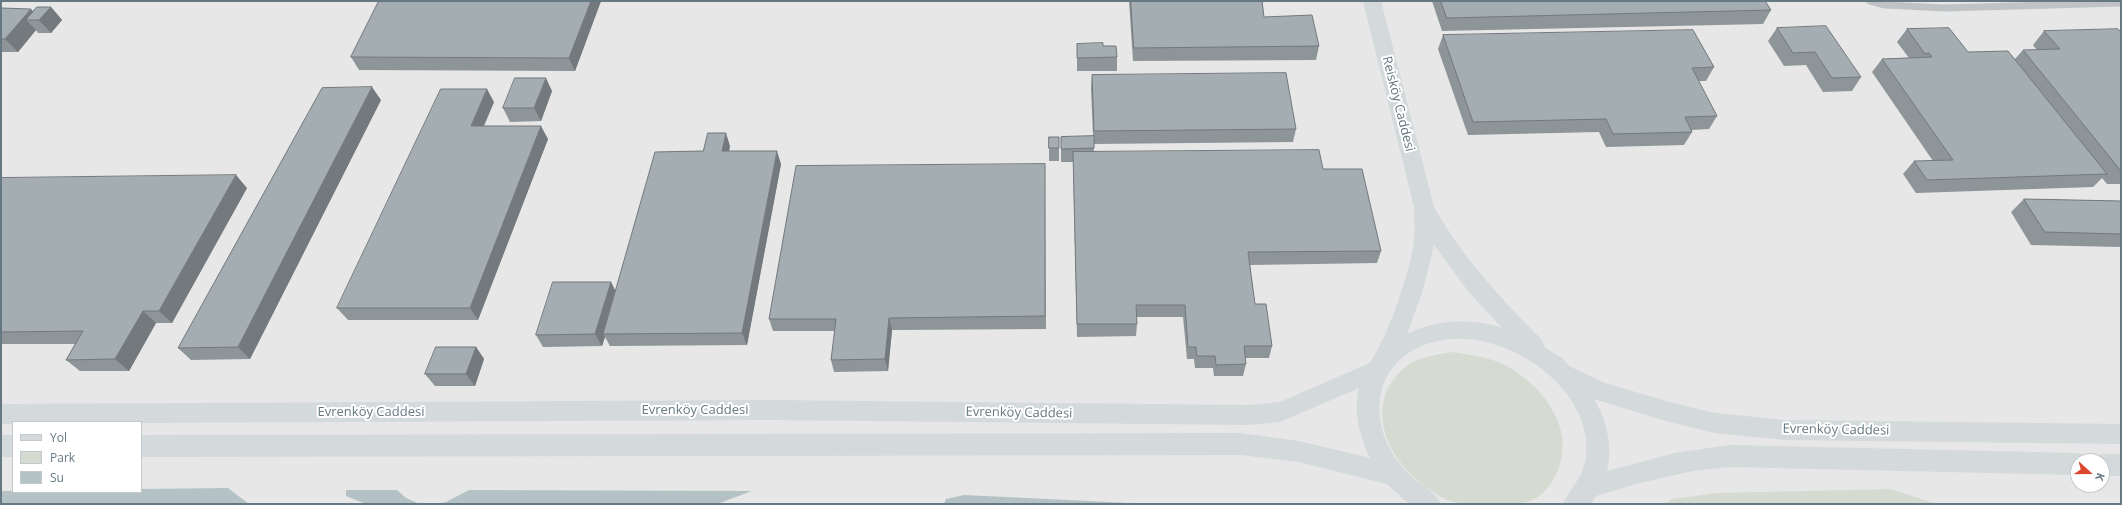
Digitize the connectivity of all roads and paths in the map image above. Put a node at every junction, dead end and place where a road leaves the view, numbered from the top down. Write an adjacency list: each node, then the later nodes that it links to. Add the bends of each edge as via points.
1 (1372, 1): 4 (main road, Reisköy Caddesi)
2 (1870, 1): 3 (lane, via 1945,8)
3 (2121, 3)
4 (1424, 207): 5 (main road, Reisköy Caddesi, via 1426,236 1423,253 1412,290); 6 (main road, Reisköy Caddesi, via 1438,235 1467,276)
5 (1382, 364): 6 (main road, via 1398,348 1417,337 1464,330 1498,336 1531,350); 7 (main road, Evrenköy Caddesi, via 1294,407 1265,414 1241,415 769,410); 15 (main road, via 1370,387 1368,416 1376,446)
6 (1553, 366): 8 (main road, Evrenköy Caddesi, via 1600,391 1715,423 1785,430); 16 (main road, via 1582,398 1595,429 1598,460 1594,474)
7 (1, 414)
8 (2121, 434)
9 (1, 446): 10 (main road)
10 (12, 446)
11 (142, 446): 15 (main road, via 1240,444 1295,450 1337,462)
12 (2070, 464): 16 (main road, via 1729,456 1686,461 1632,474)
13 (2110, 464): 14 (main road)
14 (2121, 465)
15 (1407, 489): 17 (main road)
16 (1580, 499)
17 (1429, 504)

